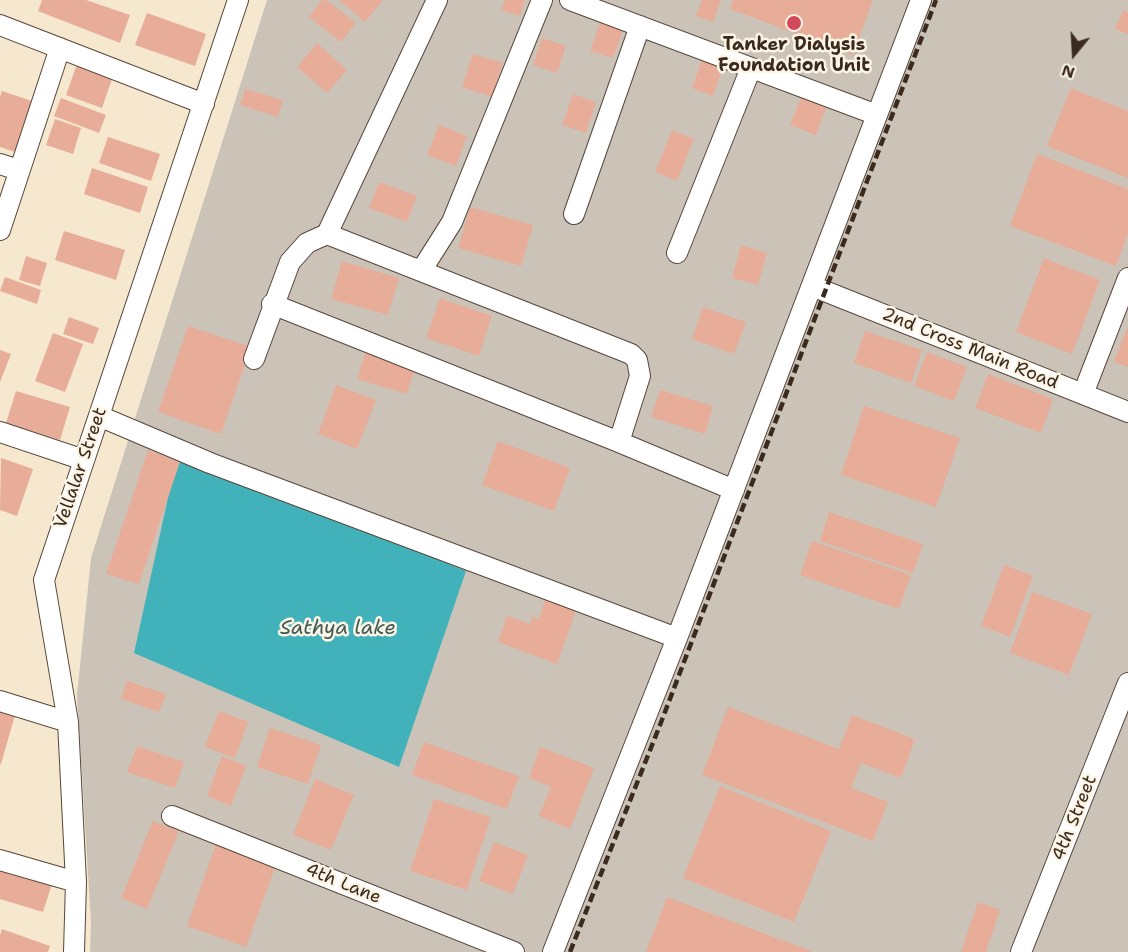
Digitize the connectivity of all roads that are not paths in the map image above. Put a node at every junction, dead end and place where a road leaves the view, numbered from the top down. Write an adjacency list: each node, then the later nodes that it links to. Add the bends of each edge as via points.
1 (238, 0): 10 (street, Vellalar Street)
2 (437, 0): 15 (street)
3 (542, 0): 17 (street, via 452,222)
4 (570, 0): 7 (street)
5 (921, 0): 11 (street)
6 (0, 25): 8 (street)
7 (640, 26): 9 (street); 13 (street)
8 (60, 48): 10 (street); 12 (street)
9 (751, 68): 11 (street); 16 (street)
10 (204, 104): 24 (street, Vellalar Street)
11 (877, 115): 19 (street)
12 (9, 167): 14 (street)
13 (574, 214)
14 (0, 230)
15 (327, 234): 17 (street); 20 (street, via 307,243 290,262)
16 (677, 253)
17 (420, 271): 26 (street, via 631,354 637,360 640,376)
18 (1128, 278): 22 (street)
19 (812, 286): 22 (street, 2nd Cross Main Road); 28 (street)
20 (272, 304): 21 (street); 26 (street)
21 (254, 359)
22 (1083, 394): 23 (street, 2nd Cross Main Road)
23 (1128, 412)
24 (99, 416): 27 (street, Vellalar Street); 29 (street, via 210,463)
25 (0, 432): 27 (street)
26 (619, 442): 28 (street)
27 (84, 460): 32 (street, Vellalar Street, via 44,580)
28 (734, 490): 29 (street)
29 (677, 638): 38 (street)
30 (1128, 683): 39 (street, 4th Street)
31 (0, 701): 32 (street)
32 (68, 722): 35 (street, Vellalar Street)
33 (172, 816): 37 (street, 4th Lane)
34 (0, 860): 35 (street)
35 (76, 882): 36 (street, Vellalar Street)
36 (74, 952)
37 (514, 952)
38 (553, 952)
39 (1021, 952)

